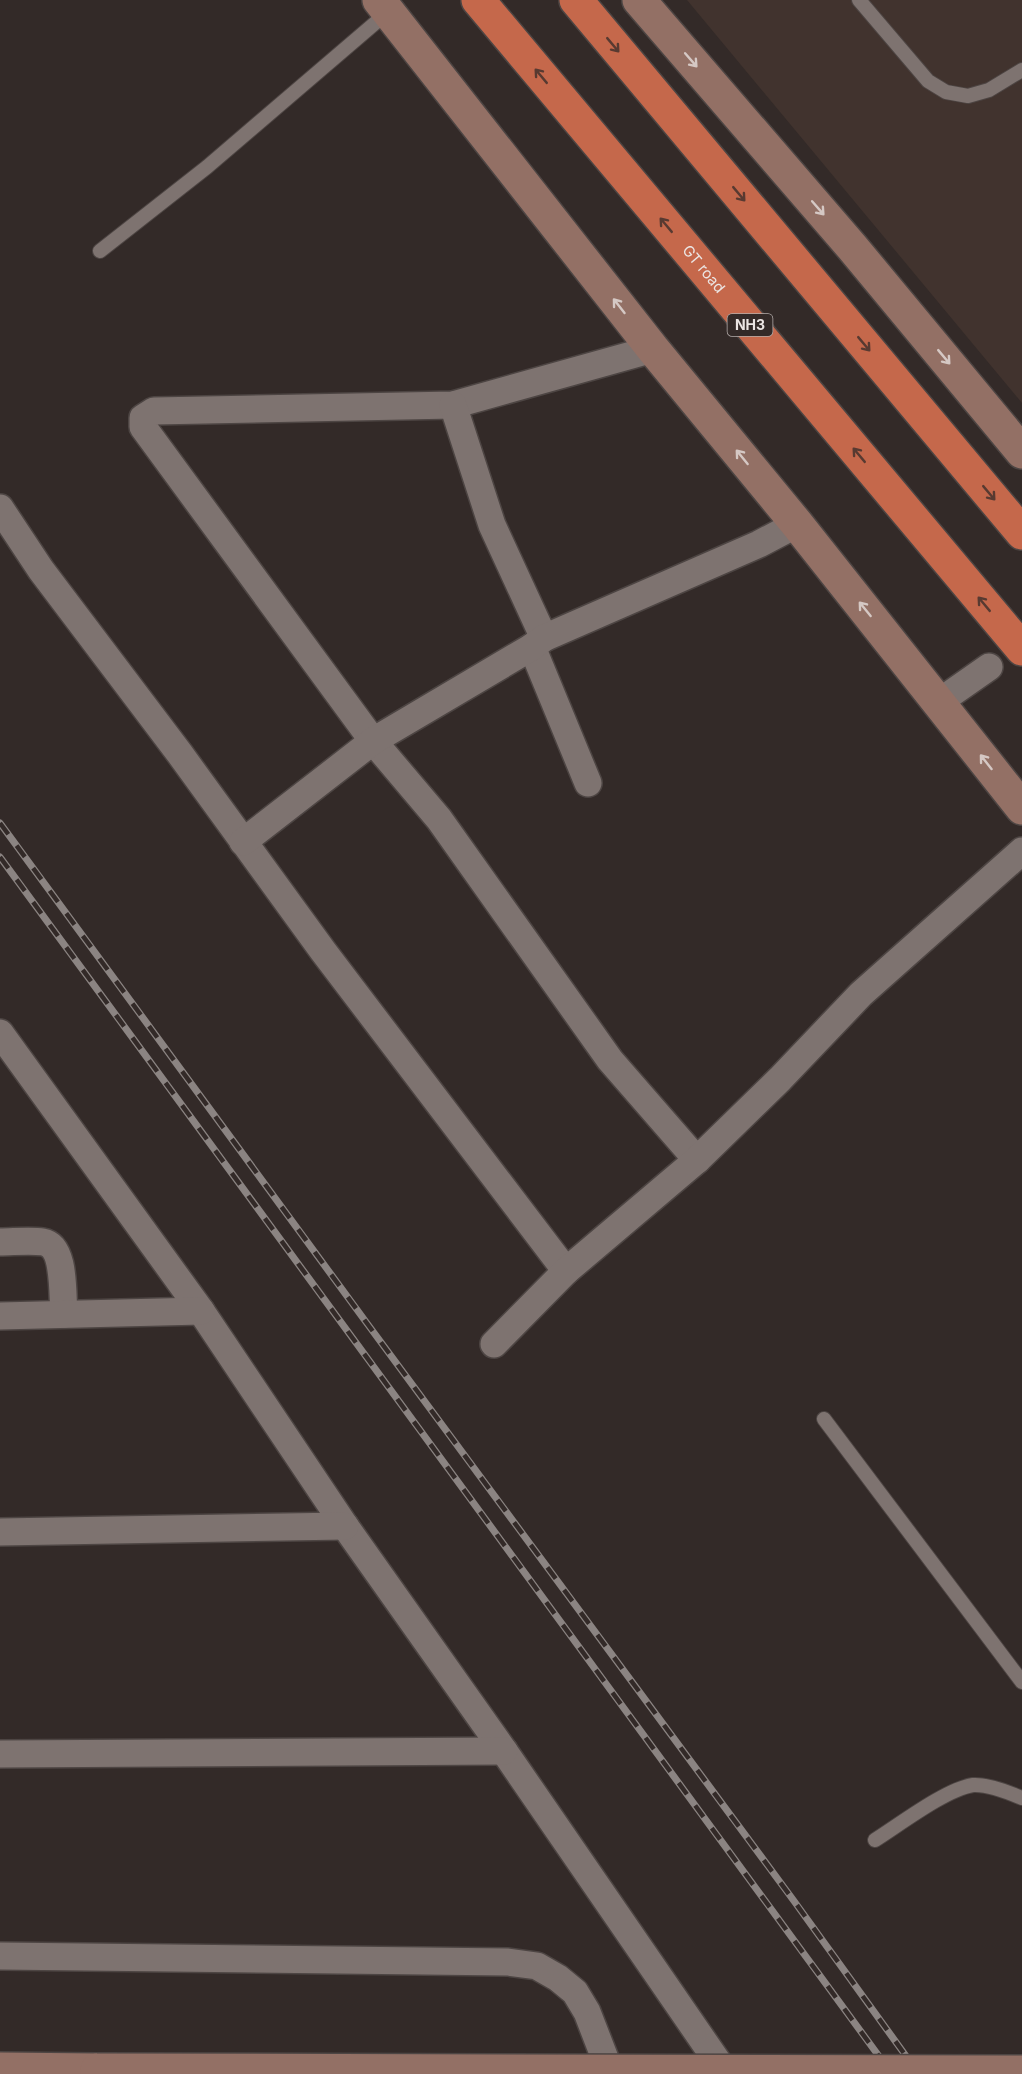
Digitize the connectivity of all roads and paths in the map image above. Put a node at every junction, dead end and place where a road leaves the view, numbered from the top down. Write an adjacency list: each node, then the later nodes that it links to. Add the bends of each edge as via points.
1 (478, 0): 15 (highway, GT road / NH3, one-way to 1)
2 (576, 0): 13 (highway, one-way to 13)
3 (639, 0): 10 (main road, one-way to 10)
4 (859, 0): 6 (lane, via 928,81 946,92 968,96 989,90)
5 (383, 6): 7 (lane, via 207,167); 8 (main road, one-way to 5)
6 (1022, 70)
7 (100, 252)
8 (653, 349): 9 (street); 12 (main road, one-way to 8)
9 (453, 405): 14 (street, via 492,525); 18 (street, via 154,411 143,418 143,427)
10 (1022, 452)
11 (0, 508): 21 (street, via 41,570)
12 (797, 524): 14 (street); 17 (main road, one-way to 12)
13 (1022, 533)
14 (538, 642): 18 (street); 19 (street)
15 (1022, 649)
16 (989, 667): 17 (street)
17 (939, 702): 20 (main road, one-way to 17)
18 (373, 741): 21 (street); 24 (street, via 439,819 610,1060)
19 (588, 783)
20 (1022, 808)
21 (243, 842): 26 (street)
22 (1022, 851): 24 (street, via 861,994)
23 (0, 1033): 27 (street)
24 (697, 1160): 26 (street)
25 (0, 1242): 28 (street, via 43,1242 52,1246 59,1256)
26 (566, 1271): 30 (street)
27 (201, 1311): 28 (street); 32 (street)
28 (64, 1314): 29 (street)
29 (0, 1316)
30 (494, 1344)
31 (824, 1419): 34 (lane)
32 (345, 1526): 33 (street); 35 (street)
33 (0, 1532)
34 (1022, 1682)
35 (504, 1751): 36 (street); 41 (street)
36 (0, 1754)
37 (1022, 1798): 38 (lane, via 975,1785 956,1789)
38 (875, 1840)
39 (0, 1956): 43 (street, via 508,1962 537,1966 575,1992)
40 (0, 2069): 41 (main road, bridge)
41 (724, 2071): 42 (main road, bridge)
42 (1022, 2072)
43 (611, 2074)

